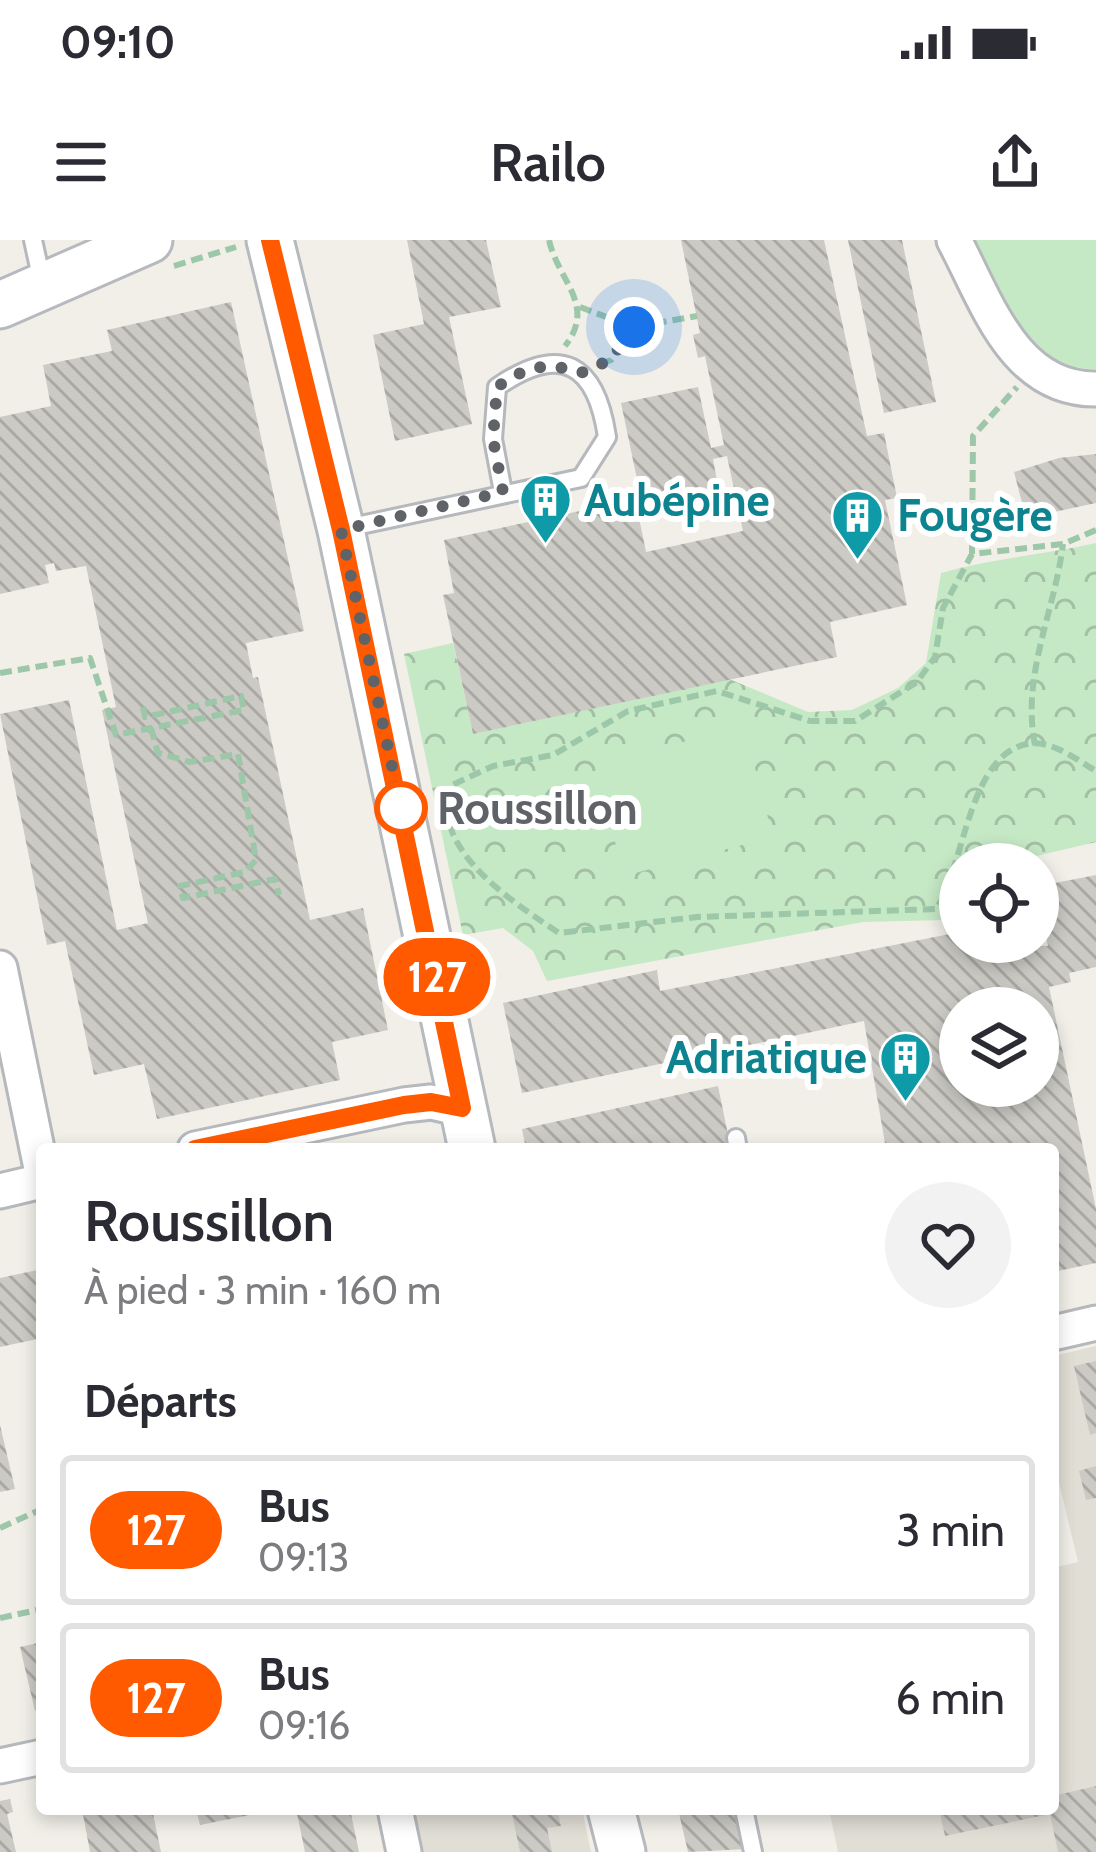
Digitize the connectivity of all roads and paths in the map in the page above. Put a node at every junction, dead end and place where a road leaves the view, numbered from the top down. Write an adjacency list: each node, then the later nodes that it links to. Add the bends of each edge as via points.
1 (33, 240): 6 (lane)
2 (149, 240): 6 (street)
3 (270, 240): 16 (street)
4 (549, 240): 8 (path)
5 (954, 240): 12 (street)
6 (44, 286): 7 (street)
7 (0, 305)
8 (580, 307): 10 (path); 11 (path, via 580,322)
9 (697, 316): 10 (path)
10 (634, 327): 13 (path, via 610,360)
11 (551, 363): 13 (lane); 15 (lane, via 497,387 493,439)
12 (1032, 371): 14 (street, via 1068,389); 19 (path, via 973,436)
13 (581, 373): 15 (lane, via 600,393 607,437 580,478)
14 (1096, 389)
15 (503, 492): 16 (lane)
16 (341, 530): 29 (street)
17 (1096, 530): 18 (path)
18 (1063, 544): 19 (path); 25 (path, via 1034,678)
19 (972, 554): 23 (path, via 943,608 926,670 855,721 810,721 717,691)
20 (0, 673): 24 (path, via 90,658 116,735)
21 (142, 702): 24 (path, via 145,717 241,696 244,710)
22 (622, 703): 23 (path)
23 (628, 711): 25 (path, via 554,755 493,766 450,786 451,831 469,857 559,933 662,920 935,909 950,890 972,807 999,760)
24 (151, 728): 27 (path, via 158,753 190,762 238,754 256,839 256,860 245,872 180,886 183,898 275,879)
25 (1035, 745): 26 (path)
26 (1096, 771)
27 (279, 895)
28 (0, 968): 31 (street)
29 (467, 1129): 30 (street, via 431,1102)
30 (249, 1143)
31 (36, 1147)
32 (36, 1179): 33 (street)
33 (0, 1191)
34 (1096, 1323): 35 (street)
35 (1059, 1332)
36 (36, 1512): 37 (path)
37 (0, 1528)
38 (36, 1610): 39 (path)
39 (0, 1618)
40 (36, 1758): 41 (street)
41 (0, 1766)
42 (396, 1815): 45 (street)
43 (613, 1815): 46 (street)
44 (745, 1815): 47 (lane)
45 (404, 1852)
46 (622, 1852)
47 (753, 1852)

